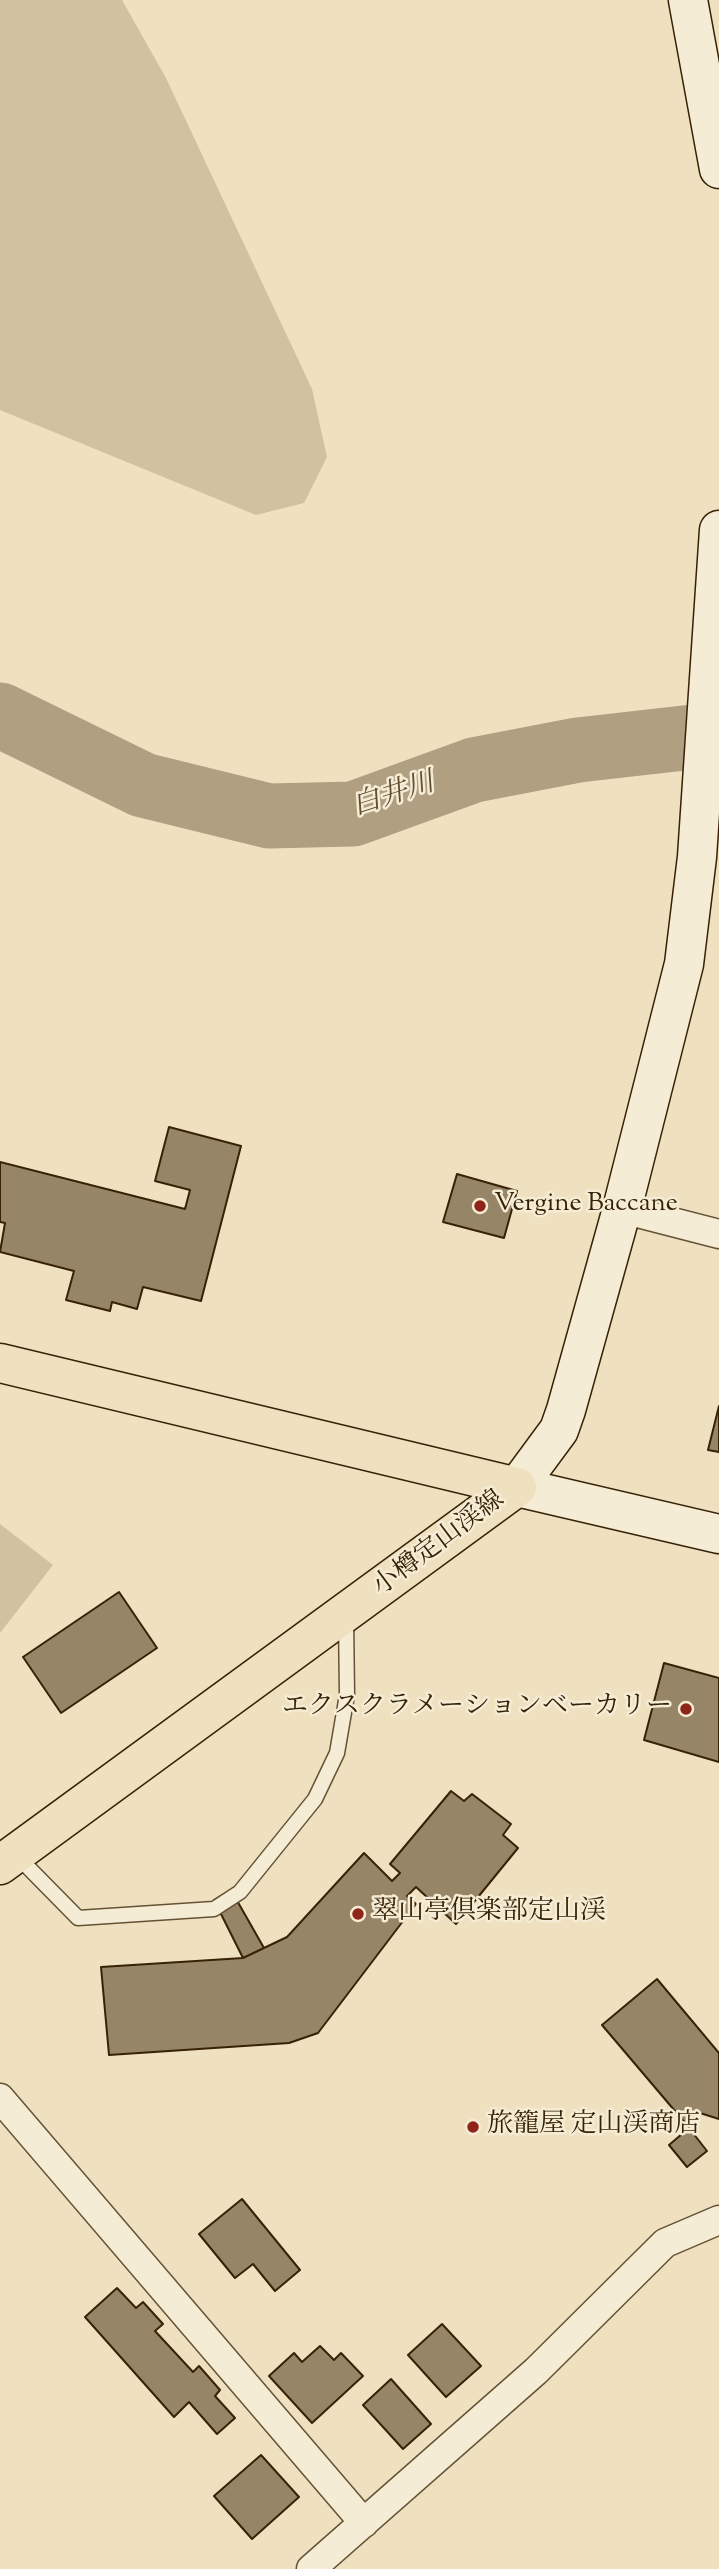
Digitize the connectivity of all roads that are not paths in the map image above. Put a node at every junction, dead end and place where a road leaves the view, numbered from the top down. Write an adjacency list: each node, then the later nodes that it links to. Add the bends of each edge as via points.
1 (688, 0): 2 (street)
2 (719, 169)
3 (719, 530): 4 (street, via 698,857 684,964)
4 (622, 1209): 5 (street); 7 (street, via 559,1430)
5 (719, 1234)
6 (0, 1363): 7 (main road, 小樽定山渓線)
7 (517, 1487): 8 (street); 9 (main road, 小樽定山渓線)
8 (719, 1534)
9 (346, 1614): 10 (main road, 小樽定山渓線); 10 (lane, via 347,1695 337,1753 315,1799 240,1892 214,1909 78,1917)
10 (8, 1859)
11 (0, 2098): 13 (street)
12 (719, 2220): 13 (street, via 665,2243 536,2371)
13 (364, 2523): 14 (street)
14 (311, 2569)

